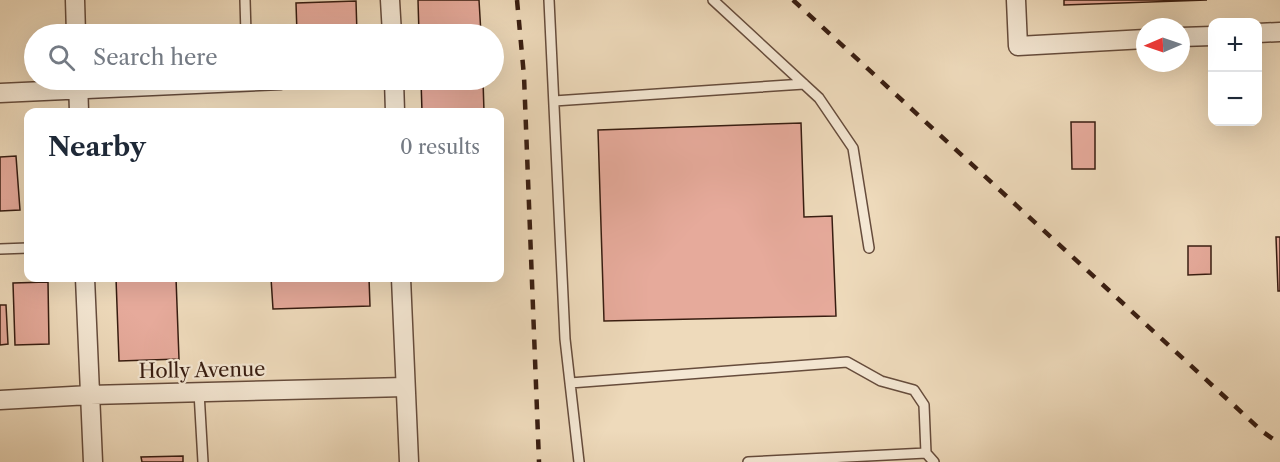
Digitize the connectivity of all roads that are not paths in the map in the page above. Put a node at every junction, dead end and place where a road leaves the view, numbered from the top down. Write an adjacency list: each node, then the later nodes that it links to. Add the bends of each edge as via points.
1 (75, 0): 7 (street)
2 (245, 0): 8 (lane)
3 (390, 0): 9 (street)
4 (549, 0): 20 (lane)
5 (713, 0): 15 (lane)
6 (1016, 0): 14 (street, via 1018,46)
7 (76, 24)
8 (246, 24)
9 (391, 24)
10 (1280, 32): 11 (street)
11 (1262, 33)
12 (1208, 36): 13 (street)
13 (1190, 37)
14 (1136, 39)
15 (804, 84): 20 (lane); 24 (lane, via 819,98 854,148)
16 (29, 90): 19 (street)
17 (78, 90): 21 (street)
18 (394, 90): 22 (street)
19 (0, 93)
20 (554, 101): 28 (lane)
21 (79, 108)
22 (395, 108)
23 (24, 248): 25 (lane)
24 (869, 248)
25 (0, 249)
26 (85, 282): 31 (street)
27 (401, 282): 29 (street)
28 (570, 383): 33 (lane, via 847,362 881,381 914,390 924,405); 37 (lane)
29 (405, 387): 30 (street, Holly Avenue); 36 (street)
30 (199, 392): 31 (street, Holly Avenue); 35 (lane)
31 (90, 395): 32 (street, Holly Avenue); 34 (street)
32 (0, 400)
33 (926, 453): 38 (lane); 39 (lane)
34 (93, 462)
35 (202, 462)
36 (409, 462)
37 (579, 462)
38 (748, 462)
39 (933, 462)

